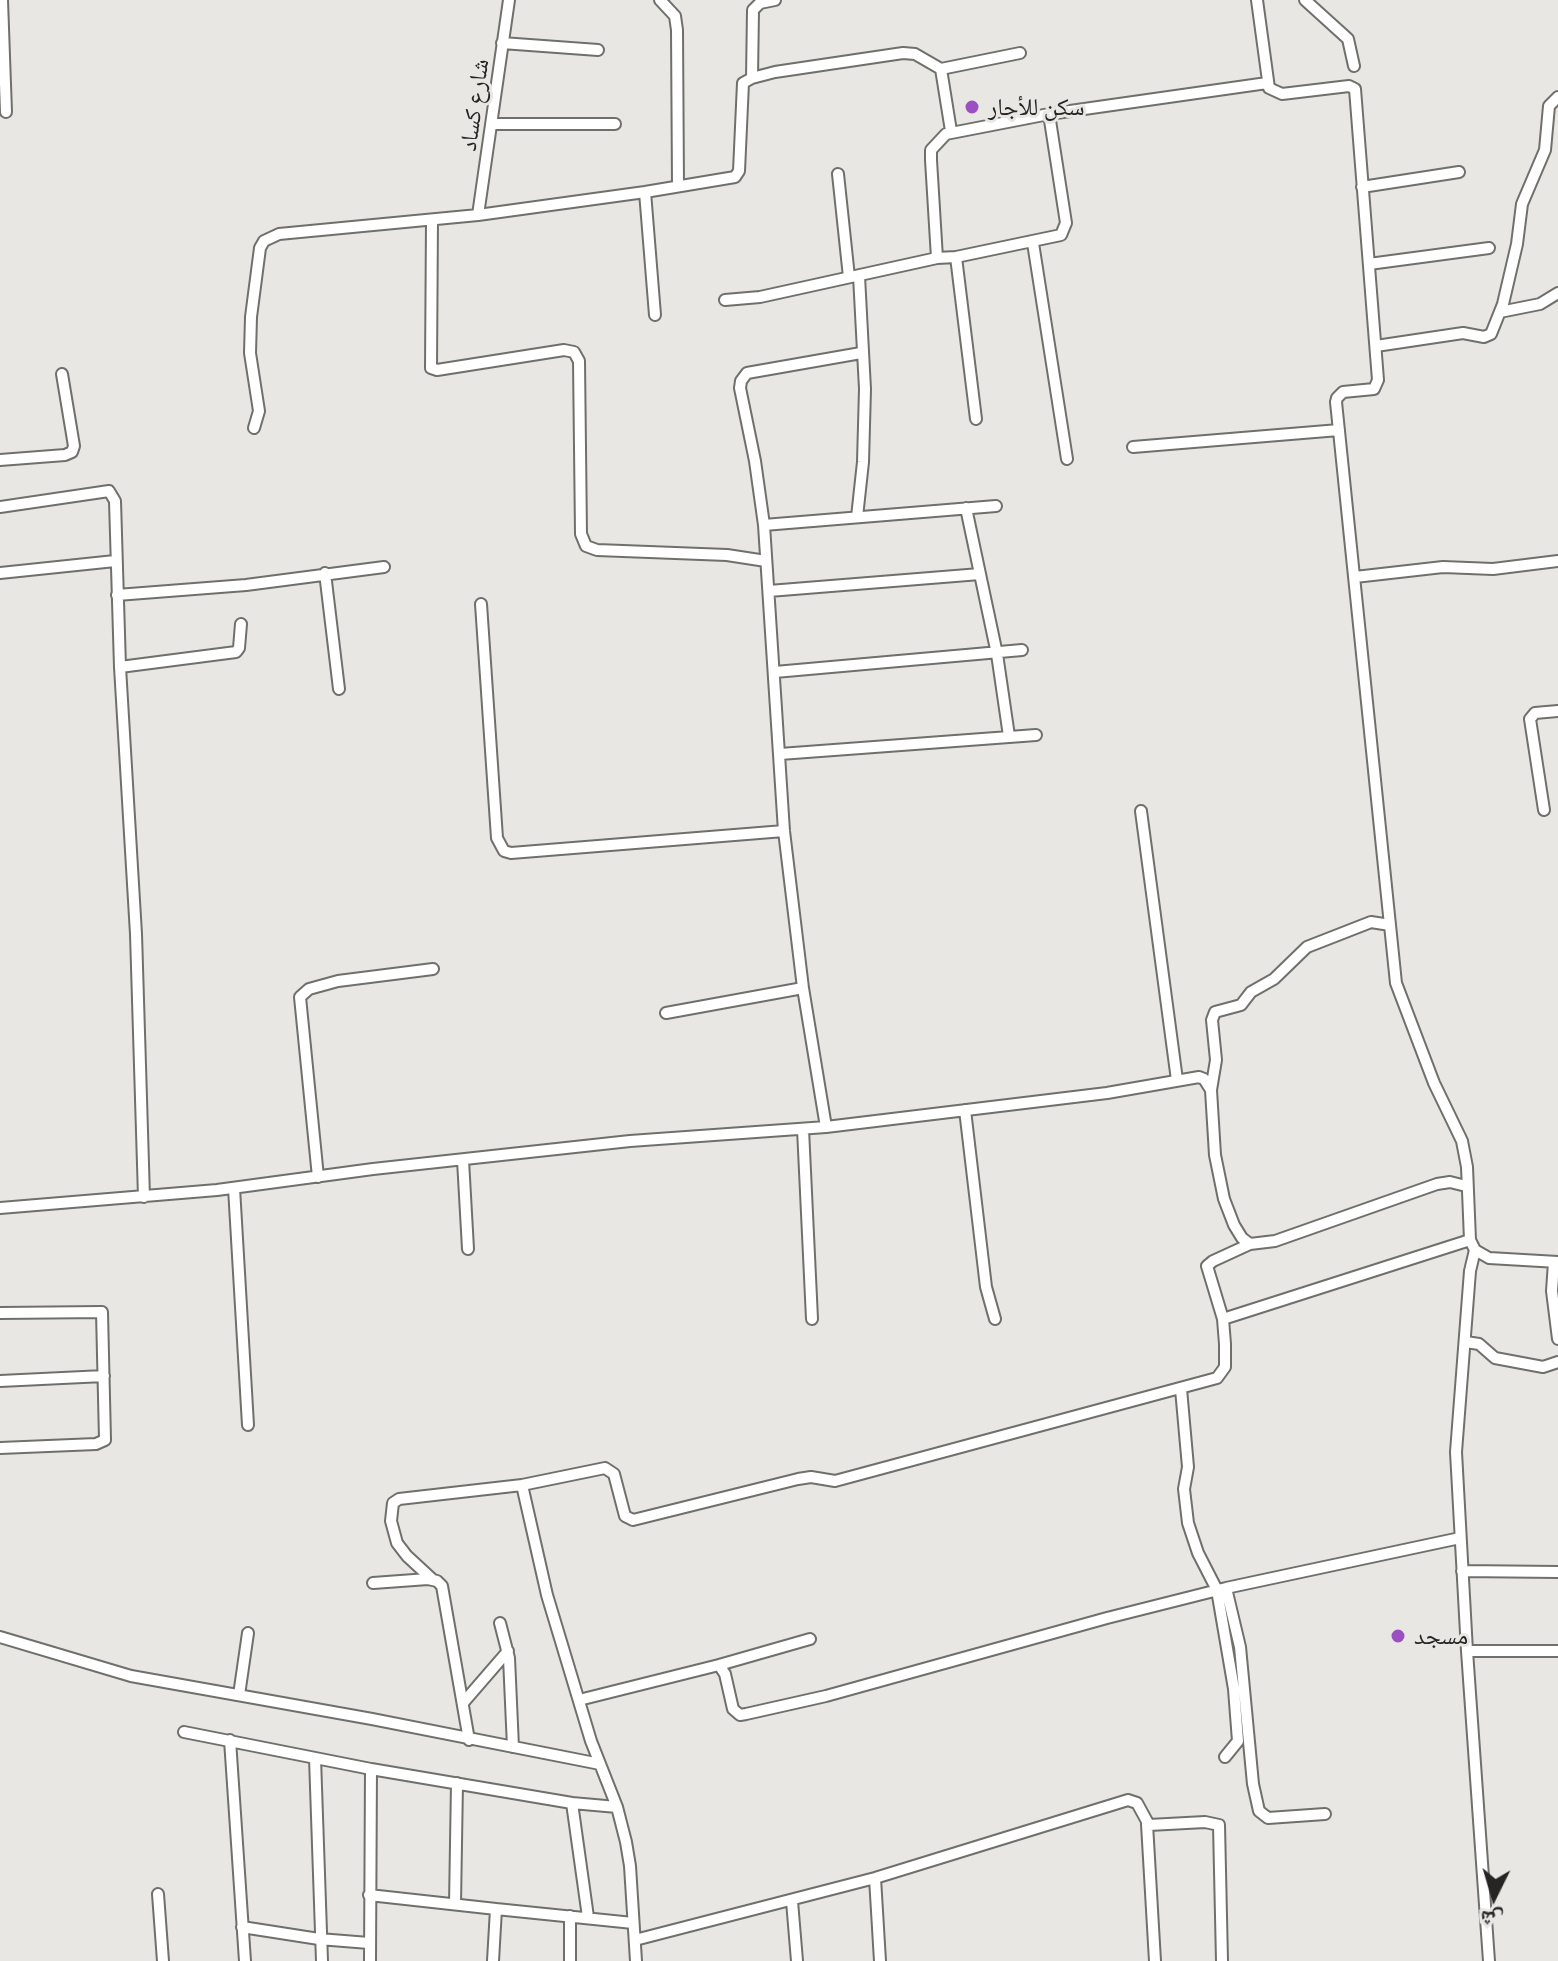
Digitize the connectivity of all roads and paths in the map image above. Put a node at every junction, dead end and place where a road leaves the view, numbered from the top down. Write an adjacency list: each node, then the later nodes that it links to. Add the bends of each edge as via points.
1 (2, 0): 15 (street)
2 (509, 0): 7 (street, شارع كساد)
3 (660, 0): 22 (street, via 675,16 677,30)
4 (775, 0): 12 (street, via 753,10)
5 (1257, 0): 13 (street)
6 (1305, 0): 10 (street, via 1348,39)
7 (502, 43): 8 (street); 17 (street, شارع كساد)
8 (598, 50)
9 (1020, 53): 11 (street)
10 (1354, 66)
11 (941, 69): 12 (street, via 903,53); 19 (street)
12 (752, 78): 22 (street, via 742,87 739,174)
13 (1267, 83): 16 (street); 23 (street, via 1282,94 1354,87)
14 (1558, 97): 35 (street, via 1549,106 1545,150 1522,204)
15 (6, 112)
16 (1049, 114): 19 (street); 27 (street, via 1066,223 1061,235)
17 (492, 124): 18 (street); 25 (street, شارع كساد)
18 (615, 124)
19 (951, 131): 30 (street, via 931,150)
20 (1459, 172): 23 (street)
21 (838, 174): 32 (street)
22 (678, 186): 24 (street)
23 (1362, 187): 31 (street)
24 (645, 192): 25 (street); 36 (street)
25 (478, 215): 26 (street)
26 (432, 220): 41 (street, via 279,234 264,241 249,343 259,411); 52 (street, via 431,368 564,350 574,352 579,361 581,534 586,546)
27 (1033, 243): 29 (street); 44 (street)
28 (1489, 248): 31 (street)
29 (956, 257): 30 (street); 40 (street)
30 (937, 258): 32 (street)
31 (1369, 264): 37 (street)
32 (854, 276): 34 (street); 38 (street)
33 (1558, 293): 35 (street, via 1540,304)
34 (725, 300)
35 (1500, 312): 37 (street, via 1488,337 1463,333)
36 (655, 315)
37 (1376, 346): 42 (street, via 1377,385 1339,395)
38 (861, 353): 49 (street, via 864,448); 50 (street, via 757,370 743,377 741,397)
39 (62, 374): 45 (street, via 72,452)
40 (976, 419)
41 (254, 428)
42 (1339, 430): 43 (street); 58 (street)
43 (1133, 447)
44 (1067, 459)
45 (0, 460)
46 (996, 506): 48 (street)
47 (0, 507): 51 (street, via 109,491 115,501)
48 (966, 508): 49 (street); 57 (street)
49 (857, 517): 50 (street)
50 (764, 525): 52 (street)
51 (115, 561): 55 (street); 60 (street)
52 (766, 561): 59 (street)
53 (1558, 562): 58 (street)
54 (384, 567): 56 (street)
55 (0, 573)
56 (325, 573): 60 (street); 67 (street)
57 (980, 574): 59 (street); 64 (street)
58 (1355, 577): 75 (street)
59 (769, 591): 66 (street)
60 (117, 595): 65 (street)
61 (481, 604): 74 (street, via 497,838 504,851)
62 (241, 624): 65 (street, via 236,652)
63 (1022, 650): 64 (street)
64 (997, 654): 66 (street); 70 (street)
65 (120, 667): 88 (street)
66 (775, 672): 71 (street)
67 (339, 689)
68 (1558, 711): 72 (street, via 1535,713 1530,719)
69 (1036, 735): 70 (street)
70 (1009, 736): 71 (street)
71 (780, 754): 74 (street)
72 (1544, 810)
73 (1141, 811): 79 (street)
74 (784, 831): 77 (street)
75 (1390, 925): 80 (street, via 1371,922 1307,947 1241,1005 1215,1012); 86 (street, via 1396,983 1462,1141)
76 (433, 969): 85 (street, via 338,981 300,997)
77 (803, 988): 78 (street); 82 (street)
78 (666, 1013)
79 (1177, 1080): 80 (street, via 1199,1077); 81 (street)
80 (1211, 1090): 90 (street, via 1219,1180 1234,1225)
81 (965, 1110): 82 (street); 96 (street, via 986,1287)
82 (826, 1127): 83 (street)
83 (803, 1129): 84 (street); 95 (street)
84 (463, 1160): 85 (street); 92 (street)
85 (318, 1177): 87 (street)
86 (1466, 1186): 90 (street, via 1437,1184 1275,1241); 91 (street)
87 (234, 1188): 88 (street); 104 (street)
88 (144, 1197): 89 (street)
89 (0, 1208)
90 (1250, 1244): 97 (street, via 1208,1264)
91 (1472, 1245): 93 (street, via 1489,1258); 97 (street); 99 (street)
92 (468, 1249)
93 (1556, 1262): 98 (street, via 1552,1291)
94 (0, 1313): 101 (street, via 99,1311)
95 (812, 1319)
96 (995, 1319)
97 (1223, 1319): 103 (street, via 1223,1373)
98 (1558, 1339)
99 (1466, 1342): 100 (street, via 1479,1344 1495,1358 1543,1367); 107 (street, via 1456,1452)
100 (1558, 1362)
101 (104, 1376): 102 (street); 105 (street, via 102,1443)
102 (0, 1381)
103 (1181, 1389): 106 (street, via 835,1481 798,1479 633,1520 625,1516 609,1468); 112 (street, via 1188,1523 1198,1553)
104 (248, 1425)
105 (0, 1448)
106 (522, 1485): 110 (street, via 393,1503 397,1543); 122 (street, via 547,1595)
107 (1460, 1538): 108 (street); 112 (street)
108 (1462, 1571): 109 (street); 118 (street)
109 (1558, 1572)
110 (433, 1580): 111 (street); 123 (street, via 444,1592)
111 (373, 1583)
112 (1222, 1589): 120 (street, via 740,1715 733,1709); 128 (street, via 1239,1735); 135 (street, via 1240,1647 1259,1811 1268,1818)
113 (500, 1623): 117 (street)
114 (248, 1633): 121 (street)
115 (0, 1637): 121 (street, via 131,1676)
116 (810, 1639): 120 (street)
117 (508, 1651): 123 (street); 127 (street)
118 (1467, 1651): 119 (street); 161 (street)
119 (1558, 1651)
120 (719, 1665): 122 (street)
121 (239, 1695): 126 (street)
122 (579, 1700): 130 (street)
123 (463, 1703): 126 (street)
124 (184, 1732): 125 (street)
125 (230, 1740): 129 (street); 146 (street)
126 (469, 1740): 127 (street)
127 (513, 1747): 130 (street)
128 (1225, 1757)
129 (315, 1758): 131 (street); 147 (street)
130 (600, 1764): 134 (street)
131 (371, 1769): 132 (street); 139 (street)
132 (457, 1783): 133 (street); 141 (street)
133 (572, 1803): 134 (street); 144 (street)
134 (617, 1807): 145 (street, via 630,1866)
135 (1325, 1814)
136 (1147, 1824): 137 (street, via 1137,1803 1123,1801); 159 (street); 160 (street, via 1220,1827)
137 (875, 1878): 140 (street); 158 (street)
138 (158, 1894): 150 (street)
139 (369, 1895): 141 (street); 149 (street)
140 (792, 1901): 148 (street); 157 (street)
141 (455, 1904): 142 (street)
142 (496, 1909): 143 (street); 154 (street)
143 (570, 1916): 144 (street); 155 (street)
144 (588, 1917): 145 (street)
145 (633, 1923): 148 (street)
146 (242, 1927): 147 (street); 151 (street)
147 (319, 1939): 149 (street); 152 (street)
148 (635, 1940): 156 (street)
149 (369, 1943): 153 (street)
150 (163, 1961)
151 (245, 1961)
152 (322, 1961)
153 (370, 1961)
154 (493, 1961)
155 (570, 1961)
156 (636, 1961)
157 (797, 1961)
158 (880, 1961)
159 (1155, 1961)
160 (1222, 1961)
161 (1489, 1961)

